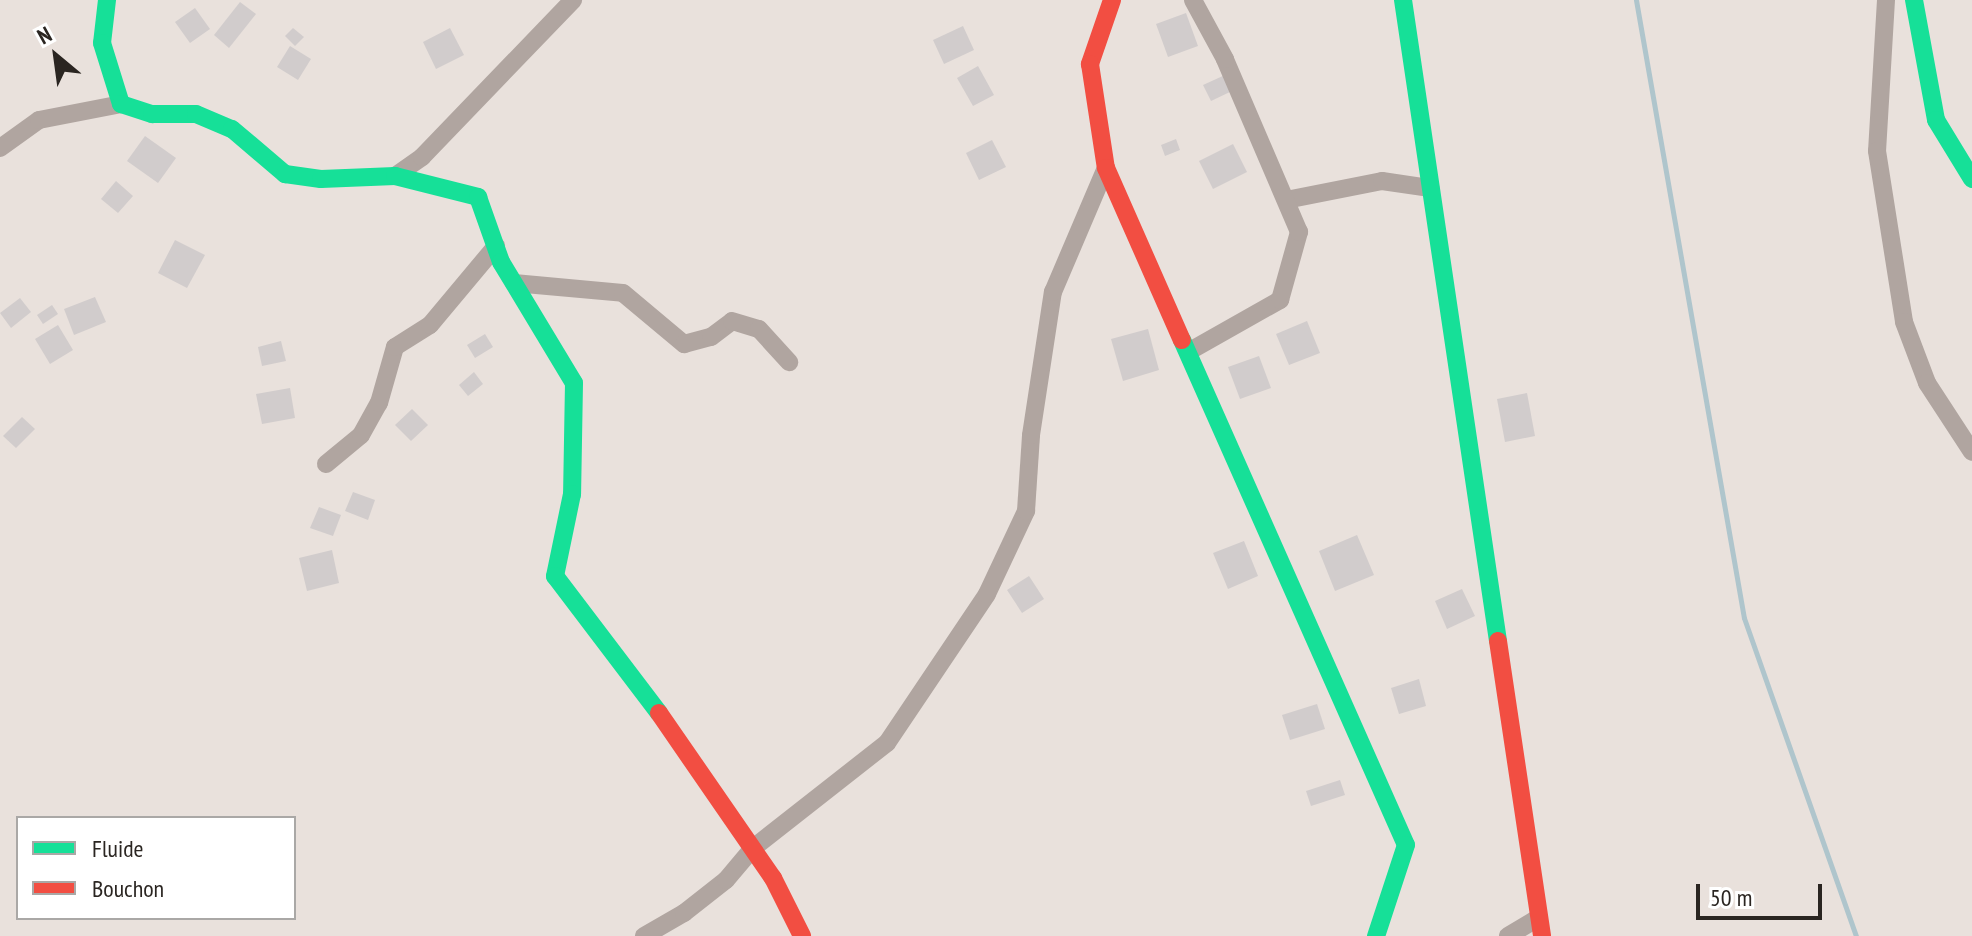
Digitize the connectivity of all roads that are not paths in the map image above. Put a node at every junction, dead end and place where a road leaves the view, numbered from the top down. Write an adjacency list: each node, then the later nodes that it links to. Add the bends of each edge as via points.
1 (107, 0): 8 (street, via 102,43)
2 (573, 0): 11 (street, via 422,157)
3 (1112, 0): 10 (street, via 1090,64)
4 (1193, 0): 14 (street, via 1225,59)
5 (1403, 0): 13 (street)
6 (1886, 0): 19 (street, via 1877,151 1904,322 1927,383)
7 (1914, 0): 12 (street, via 1936,120)
8 (121, 104): 9 (street, via 39,120); 11 (street, via 152,114 196,114 232,129 285,174 321,179)
9 (0, 148)
10 (1106, 168): 17 (street); 21 (street, via 1053,292 1031,435 1026,511 987,594 887,743)
11 (395, 176): 15 (street, via 478,197)
12 (1972, 179)
13 (1430, 188): 14 (street, via 1382,181); 22 (street)
14 (1286, 200): 17 (street, via 1299,232 1280,300)
15 (496, 246): 16 (street); 20 (street, via 430,325 395,347 379,403 361,435)
16 (514, 283): 18 (street, via 623,293 684,344 711,337 732,321 759,329); 21 (street, via 574,383 572,494 555,576 691,755)
17 (1188, 352): 25 (street, via 1406,845)
18 (789, 362)
19 (1972, 452)
20 (326, 464)
21 (753, 848): 23 (street, via 716,889); 24 (street)
22 (1539, 928): 26 (street)
23 (644, 936)
24 (802, 936)
25 (1376, 936)
26 (1508, 936)

